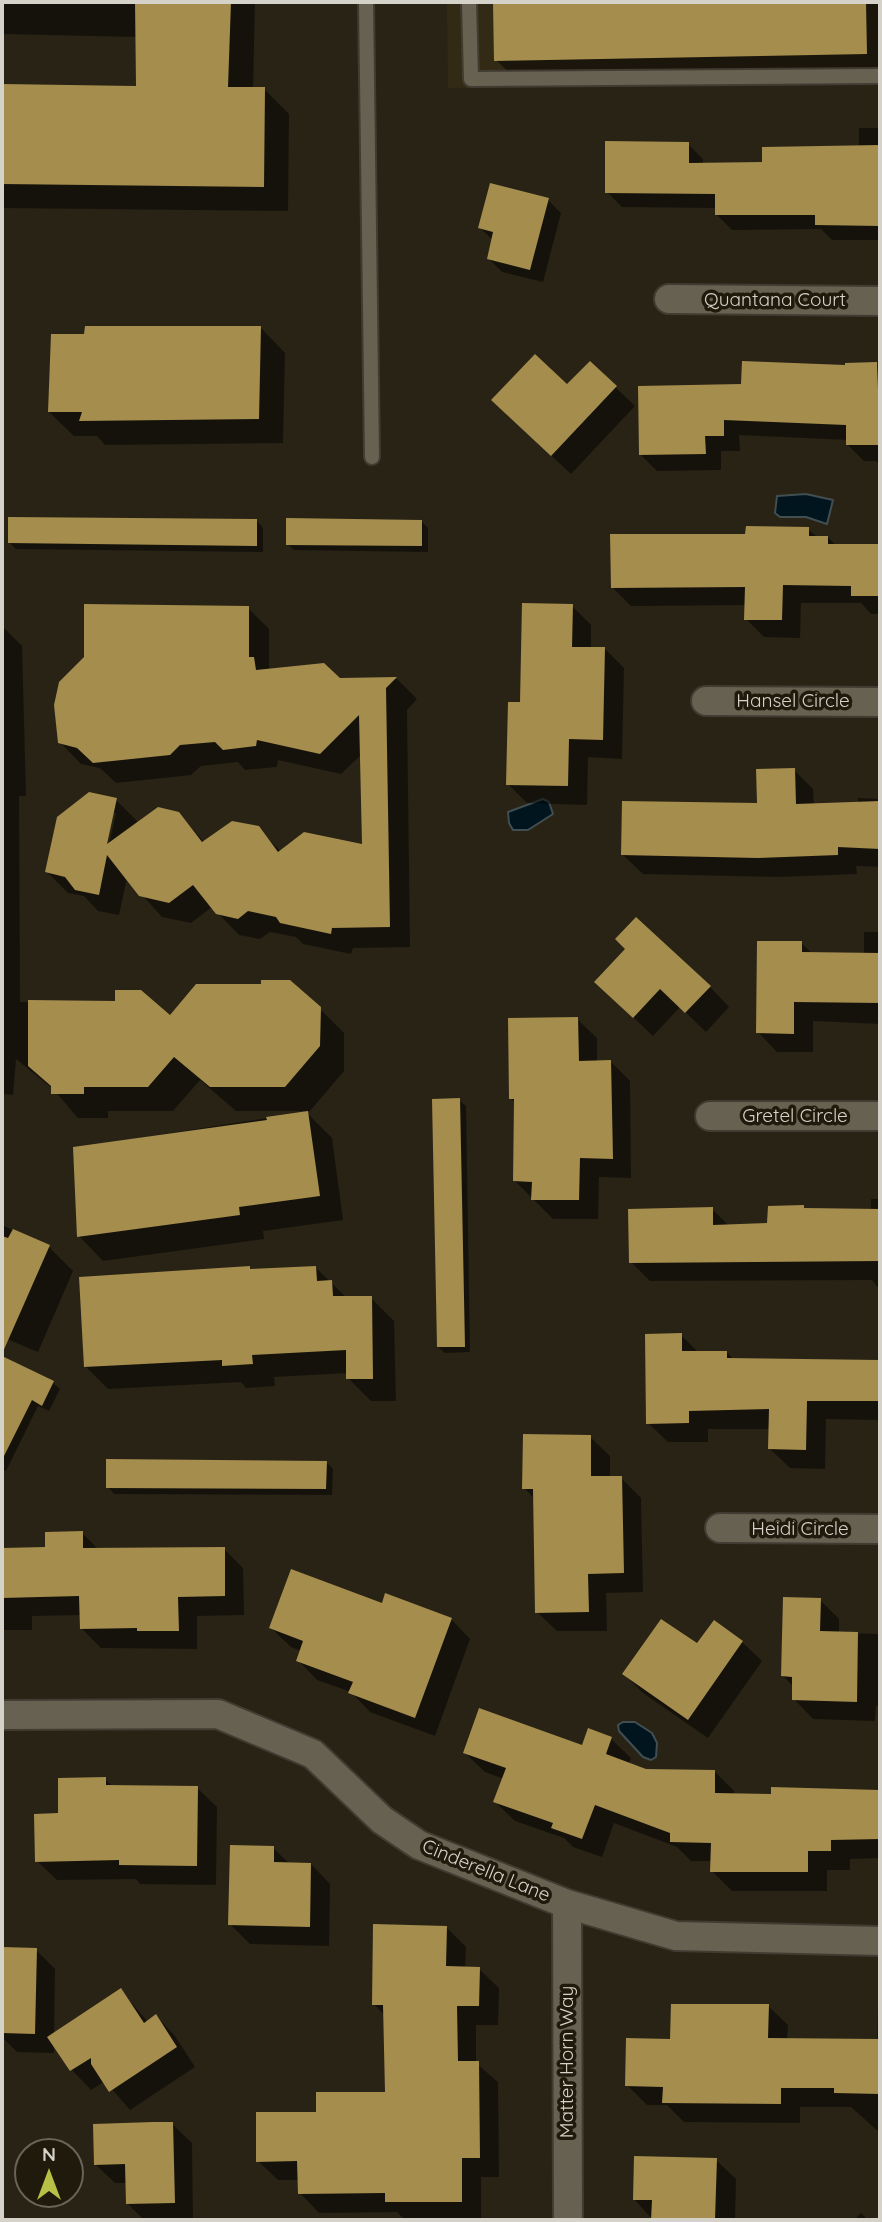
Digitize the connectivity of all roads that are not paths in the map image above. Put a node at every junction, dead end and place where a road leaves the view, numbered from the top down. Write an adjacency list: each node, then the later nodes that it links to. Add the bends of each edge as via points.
1 (366, 2): 6 (lane)
2 (469, 2): 3 (lane, via 471,79)
3 (880, 76)
4 (669, 299): 5 (street, Quantana Court)
5 (880, 301)
6 (372, 457)
7 (706, 701): 8 (street, Hansel Circle)
8 (880, 702)
9 (710, 1116): 10 (street, Gretel Circle)
10 (880, 1116)
11 (720, 1528): 12 (street, Heidi Circle)
12 (880, 1529)
13 (2, 1715): 14 (street, Cinderella Lane, via 218,1714 313,1755 382,1820 419,1845)
14 (567, 1904): 15 (street, Cinderella Lane, via 676,1936); 16 (street, Matter Horn Way)
15 (880, 1941)
16 (568, 2220)

